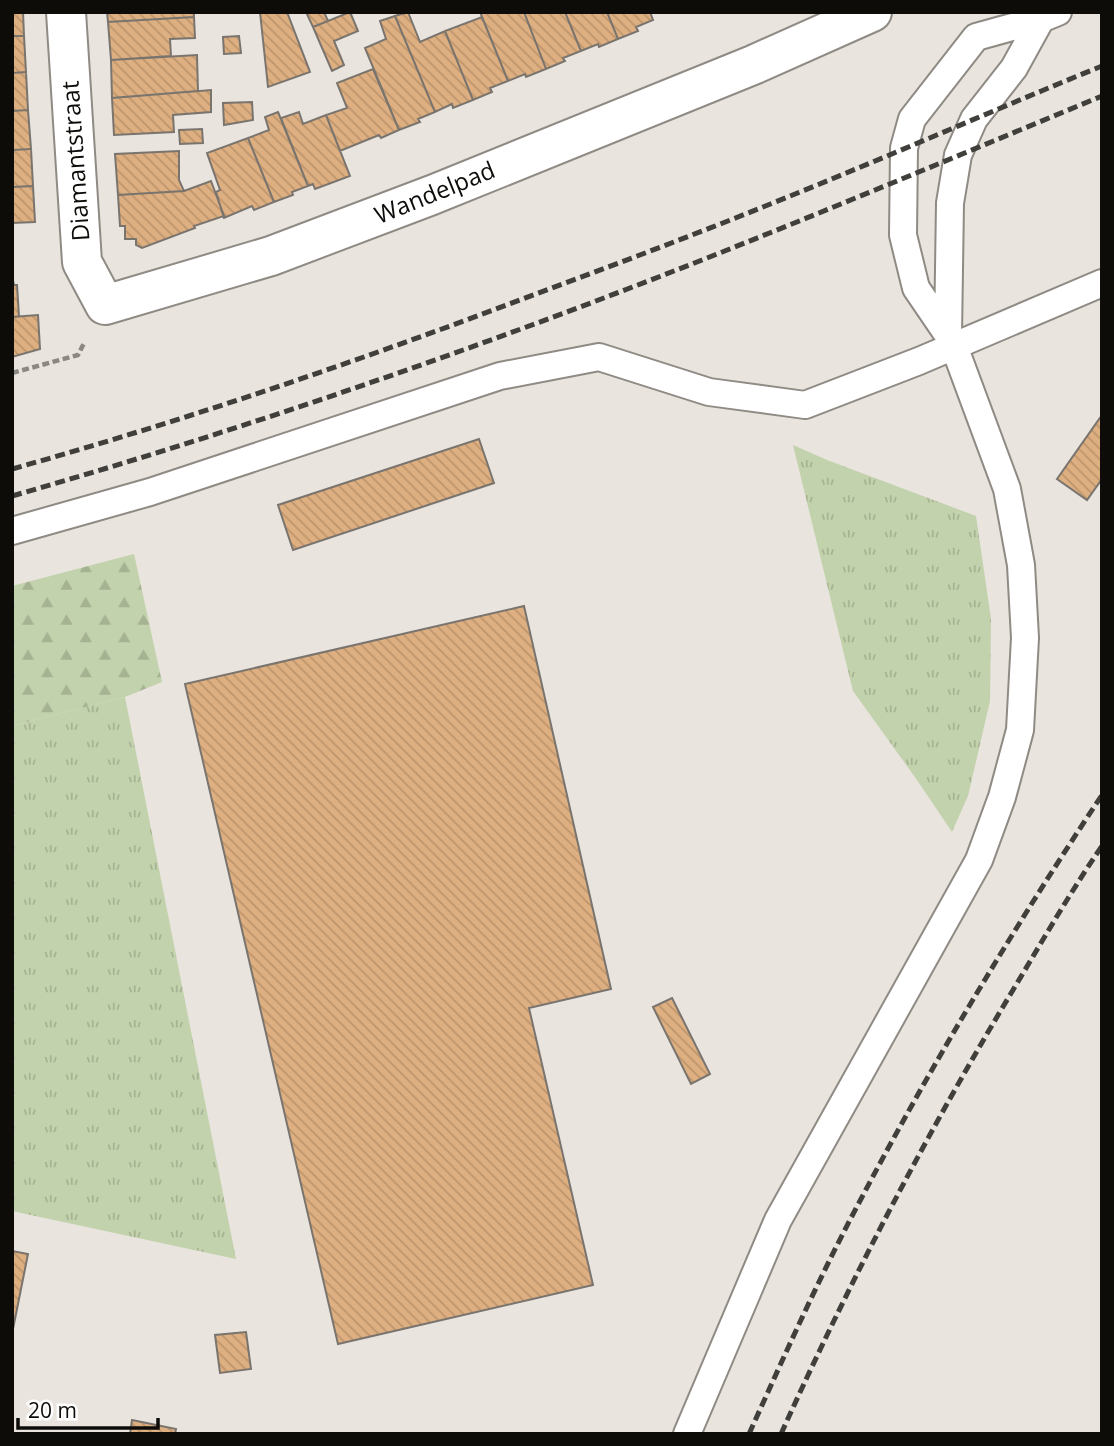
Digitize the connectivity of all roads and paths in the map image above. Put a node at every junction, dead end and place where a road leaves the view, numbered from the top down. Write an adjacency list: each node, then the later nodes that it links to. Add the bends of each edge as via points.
1 (66, 12): 5 (street, Diamantstraat, via 82,261)
2 (872, 12): 5 (street, Wandelpad, via 753,65 283,252)
3 (1049, 16): 6 (lane, via 974,119 958,155 950,203); 6 (lane, via 975,37 912,119 904,148 903,235 916,288)
4 (1102, 283): 6 (lane)
5 (105, 304): 7 (path, via 78,355)
6 (951, 340): 8 (lane, via 805,405 709,392 599,357 500,376 150,492); 9 (lane, via 1007,489 1021,565 1026,639 1020,730 979,860 778,1220)
7 (12, 373)
8 (12, 531)
9 (687, 1434)

